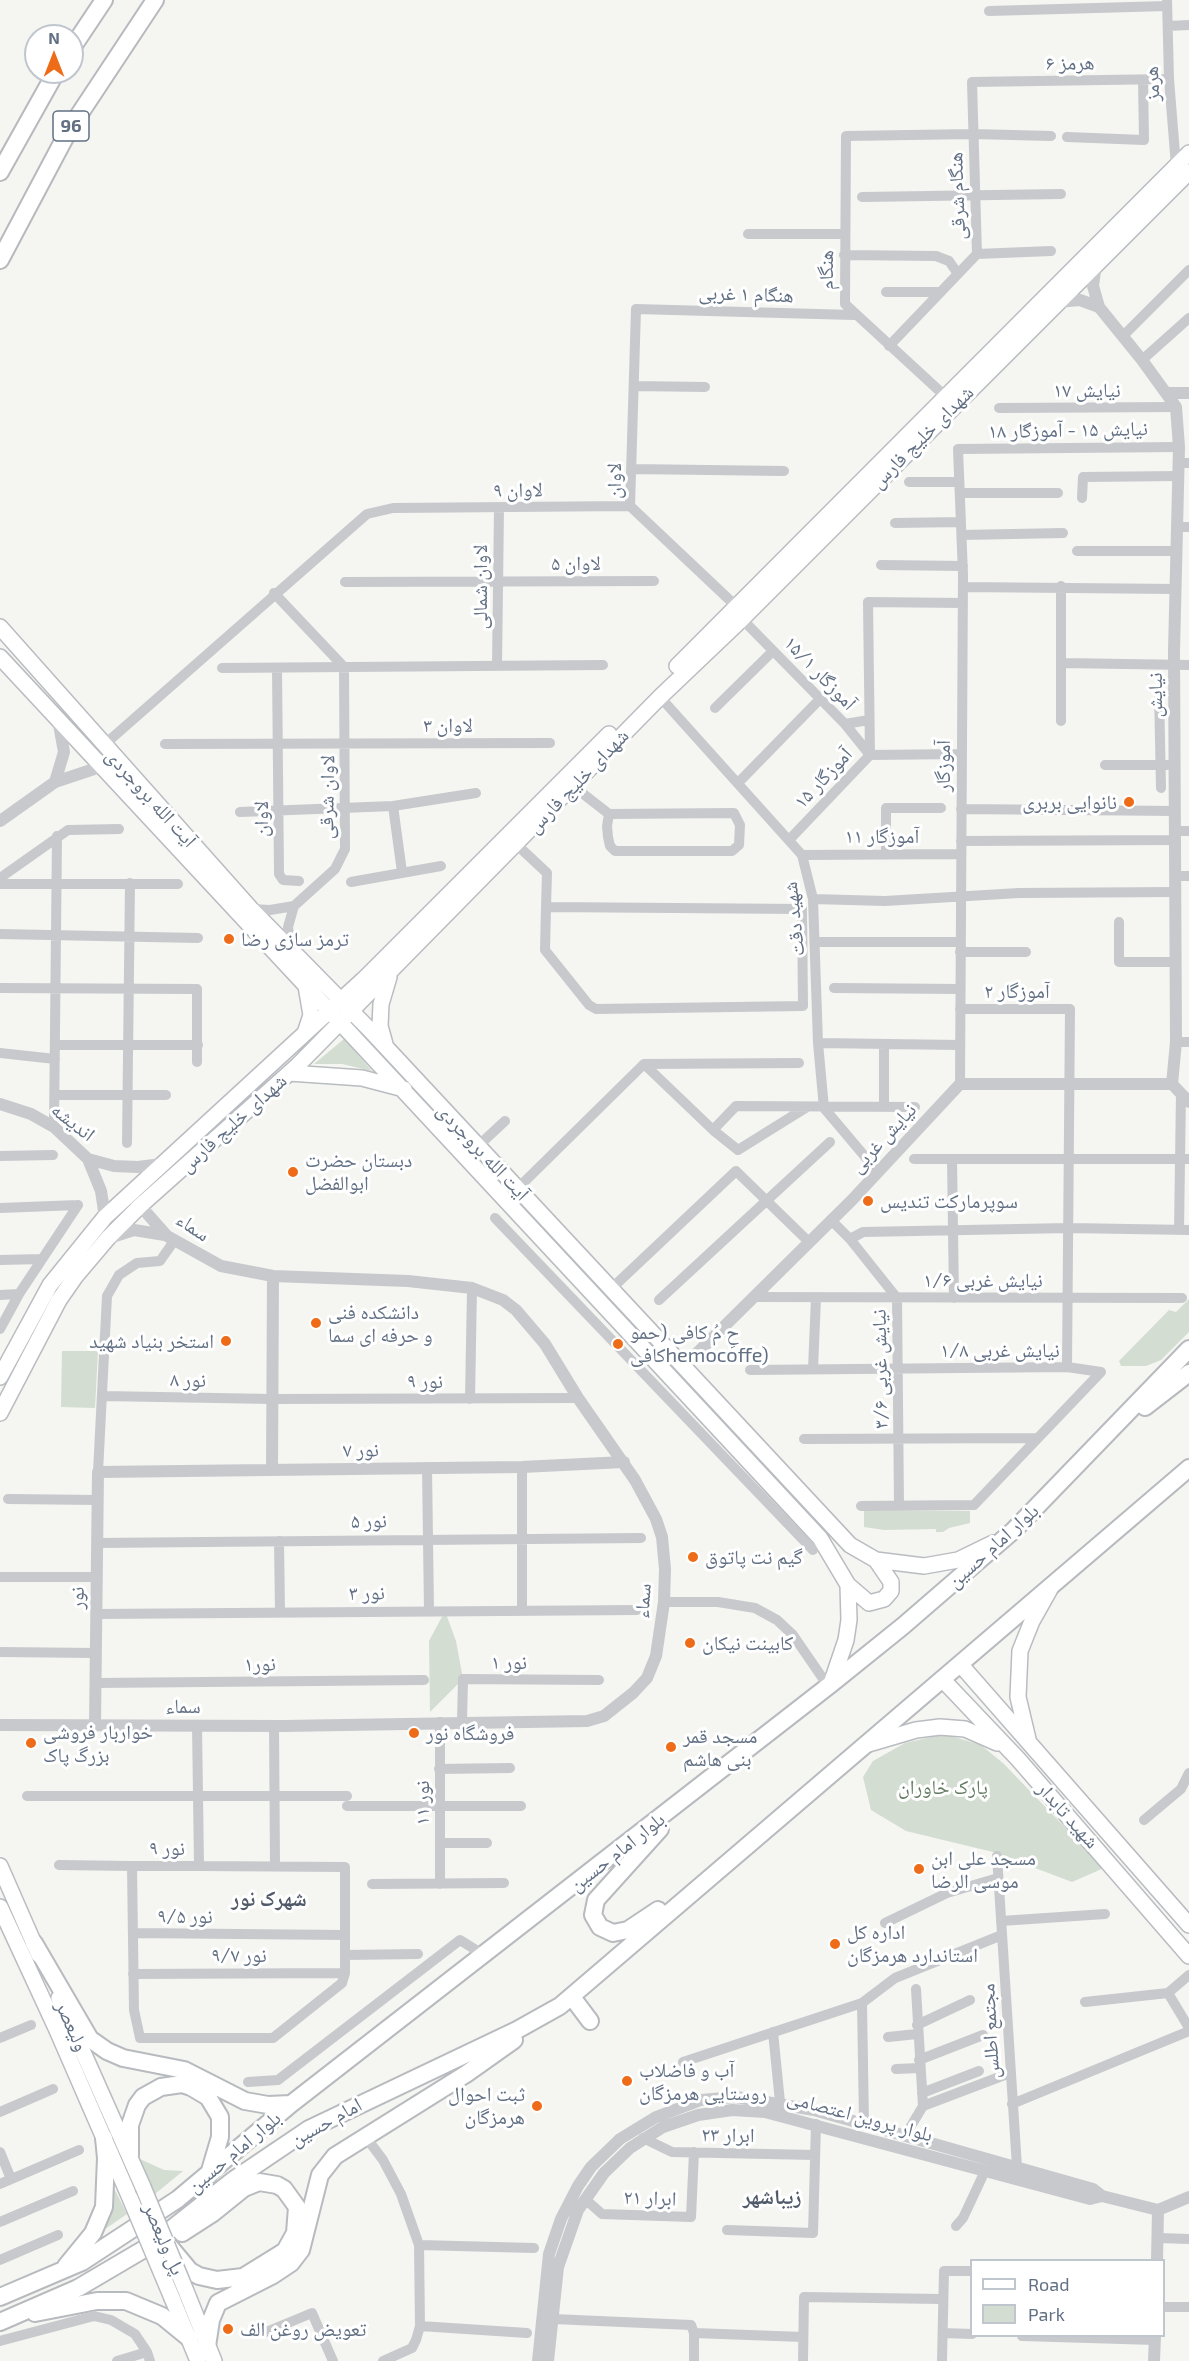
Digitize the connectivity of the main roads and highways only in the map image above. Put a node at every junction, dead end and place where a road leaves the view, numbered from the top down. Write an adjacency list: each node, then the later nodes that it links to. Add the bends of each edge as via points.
1 (104, 0): 3 (main road)
2 (156, 0): 8 (main road, 96, via 69,130)
3 (84, 30)
4 (49, 84): 7 (main road, 96)
5 (1189, 153): 6 (main road, شهدای خلیج فارس)
6 (1183, 169): 9 (main road, شهدای خلیج فارس, via 1096,264); 9 (main road, شهدای خلیج فارس, via 945,396)
7 (0, 172)
8 (0, 260)
9 (870, 481): 10 (main road, شهدای خلیج فارس)
10 (739, 613): 13 (main road, شهدای خلیج فارس); 13 (main road, شهدای خلیج فارس, via 660,697)
11 (0, 627): 15 (main road, آیت الله بروجردی, via 251,909)
12 (0, 657): 17 (main road, آیت الله بروجردی)
13 (591, 760): 14 (main road, شهدای خلیج فارس, via 573,786); 16 (main road, شهدای خلیج فارس)
14 (391, 972): 18 (main road, شهدای خلیج فارس); 23 (main road, via 381,1004 380,1026)
15 (315, 973): 16 (main road, via 336,984); 18 (main road, آیت الله بروجردی)
16 (364, 979): 18 (main road, شهدای خلیج فارس)
17 (306, 986): 19 (main road, آیت الله بروجردی); 21 (main road, via 311,1015)
18 (347, 1005): 19 (main road, شهدای خلیج فارس); 20 (main road, آیت الله بروجردی)
19 (335, 1017): 21 (main road, شهدای خلیج فارس); 22 (main road, آیت الله بروجردی); 24 (main road, شهدای خلیج فارس)
20 (372, 1032): 22 (main road); 23 (main road, آیت الله بروجردی)
21 (304, 1035): 29 (main road, شهدای خلیج فارس, via 105,1217 50,1285)
22 (360, 1043): 25 (main road, آیت الله بروجردی)
23 (386, 1047): 27 (main road, آیت الله بروجردی, via 611,1289)
24 (289, 1073): 25 (main road, via 362,1078); 30 (main road, شهدای خلیج فارس, via 108,1238 59,1300)
25 (405, 1090): 27 (main road, آیت الله بروجردی, via 542,1237)
26 (1189, 1349): 31 (main road, بلوار امام حسین)
27 (677, 1371): 34 (main road, آیت الله بروجردی, via 850,1545); 35 (main road, آیت الله بروجردی, via 688,1395 820,1538)
28 (1189, 1372): 31 (main road)
29 (0, 1377)
30 (0, 1413)
31 (1076, 1466): 33 (main road, بلوار امام حسین)
32 (1189, 1468): 36 (main road)
33 (1014, 1530): 34 (main road, آیت الله بروجردی, via 971,1555 947,1563 917,1566); 39 (main road, بلوار امام حسین)
34 (876, 1560): 35 (main road, via 891,1582 891,1591 884,1599 868,1603)
35 (849, 1585): 39 (main road, via 846,1640)
36 (1050, 1589): 37 (main road); 43 (main road, via 1024,1636 1018,1667 1019,1708)
37 (960, 1664): 38 (main road); 40 (main road, شهید تابدار)
38 (942, 1679): 41 (main road, شهید تابدار); 42 (main road)
39 (830, 1685): 45 (main road, بلوار امام حسین)
40 (980, 1688): 41 (main road, via 964,1696); 43 (main road, شهید تابدار)
41 (965, 1703): 44 (main road, شهید تابدار)
42 (865, 1745): 44 (main road, via 916,1730 965,1729 992,1738); 49 (main road)
43 (1030, 1748): 46 (main road, شهید تابدار)
44 (1018, 1759): 47 (main road, شهید تابدار)
45 (691, 1795): 49 (main road, via 601,1893 593,1915 606,1932 619,1932); 57 (main road, بلوار امام حسین)
46 (1116, 1843): 47 (main road); 51 (main road, شهید تابدار)
47 (1104, 1855): 53 (main road, شهید تابدار)
48 (0, 1866): 52 (main road, ولیعصر)
49 (692, 1892): 54 (main road)
50 (0, 1906): 58 (main road, ولیعصر)
51 (1189, 1925)
52 (34, 1943): 57 (main road, via 90,2039 107,2051 184,2070 245,2101); 59 (main road, ولیعصر)
53 (1189, 1956)
54 (572, 1997): 55 (main road, امام حسین); 56 (main road)
55 (544, 2016): 64 (main road, امام حسین, via 309,2129 232,2181); 70 (main road, via 466,2074 335,2156 320,2175 304,2241 291,2263 218,2303 211,2320)
56 (590, 2021)
57 (291, 2104): 60 (main road, بلوار امام حسین)
58 (104, 2138): 62 (main road, ولیعصر); 65 (main road, via 104,2207 93,2233)
59 (130, 2155): 60 (main road, via 130,2126 143,2097 161,2087 191,2087 208,2097 220,2117 220,2137); 61 (main road, ولیعصر)
60 (208, 2176): 65 (main road, بلوار امام حسین, via 113,2244)
61 (143, 2187): 63 (main road, پل ولیعصر, bridge)
62 (130, 2198): 69 (main road, پل ولیعصر, bridge)
63 (166, 2242): 64 (main road, via 199,2276 217,2280 243,2277 285,2252 295,2233 297,2207 284,2189 259,2182 244,2188 190,2229); 70 (main road, پل ولیعصر, bridge)
64 (143, 2250): 67 (main road, امام حسین, via 78,2288)
65 (60, 2274): 66 (main road, بلوار امام حسین)
66 (0, 2297)
67 (19, 2314): 68 (main road, امام حسین); 69 (main road, via 51,2312 97,2301 126,2301 162,2316)
68 (0, 2322)
69 (189, 2338): 71 (main road, پل ولیعصر)
70 (211, 2354)
71 (198, 2361)

